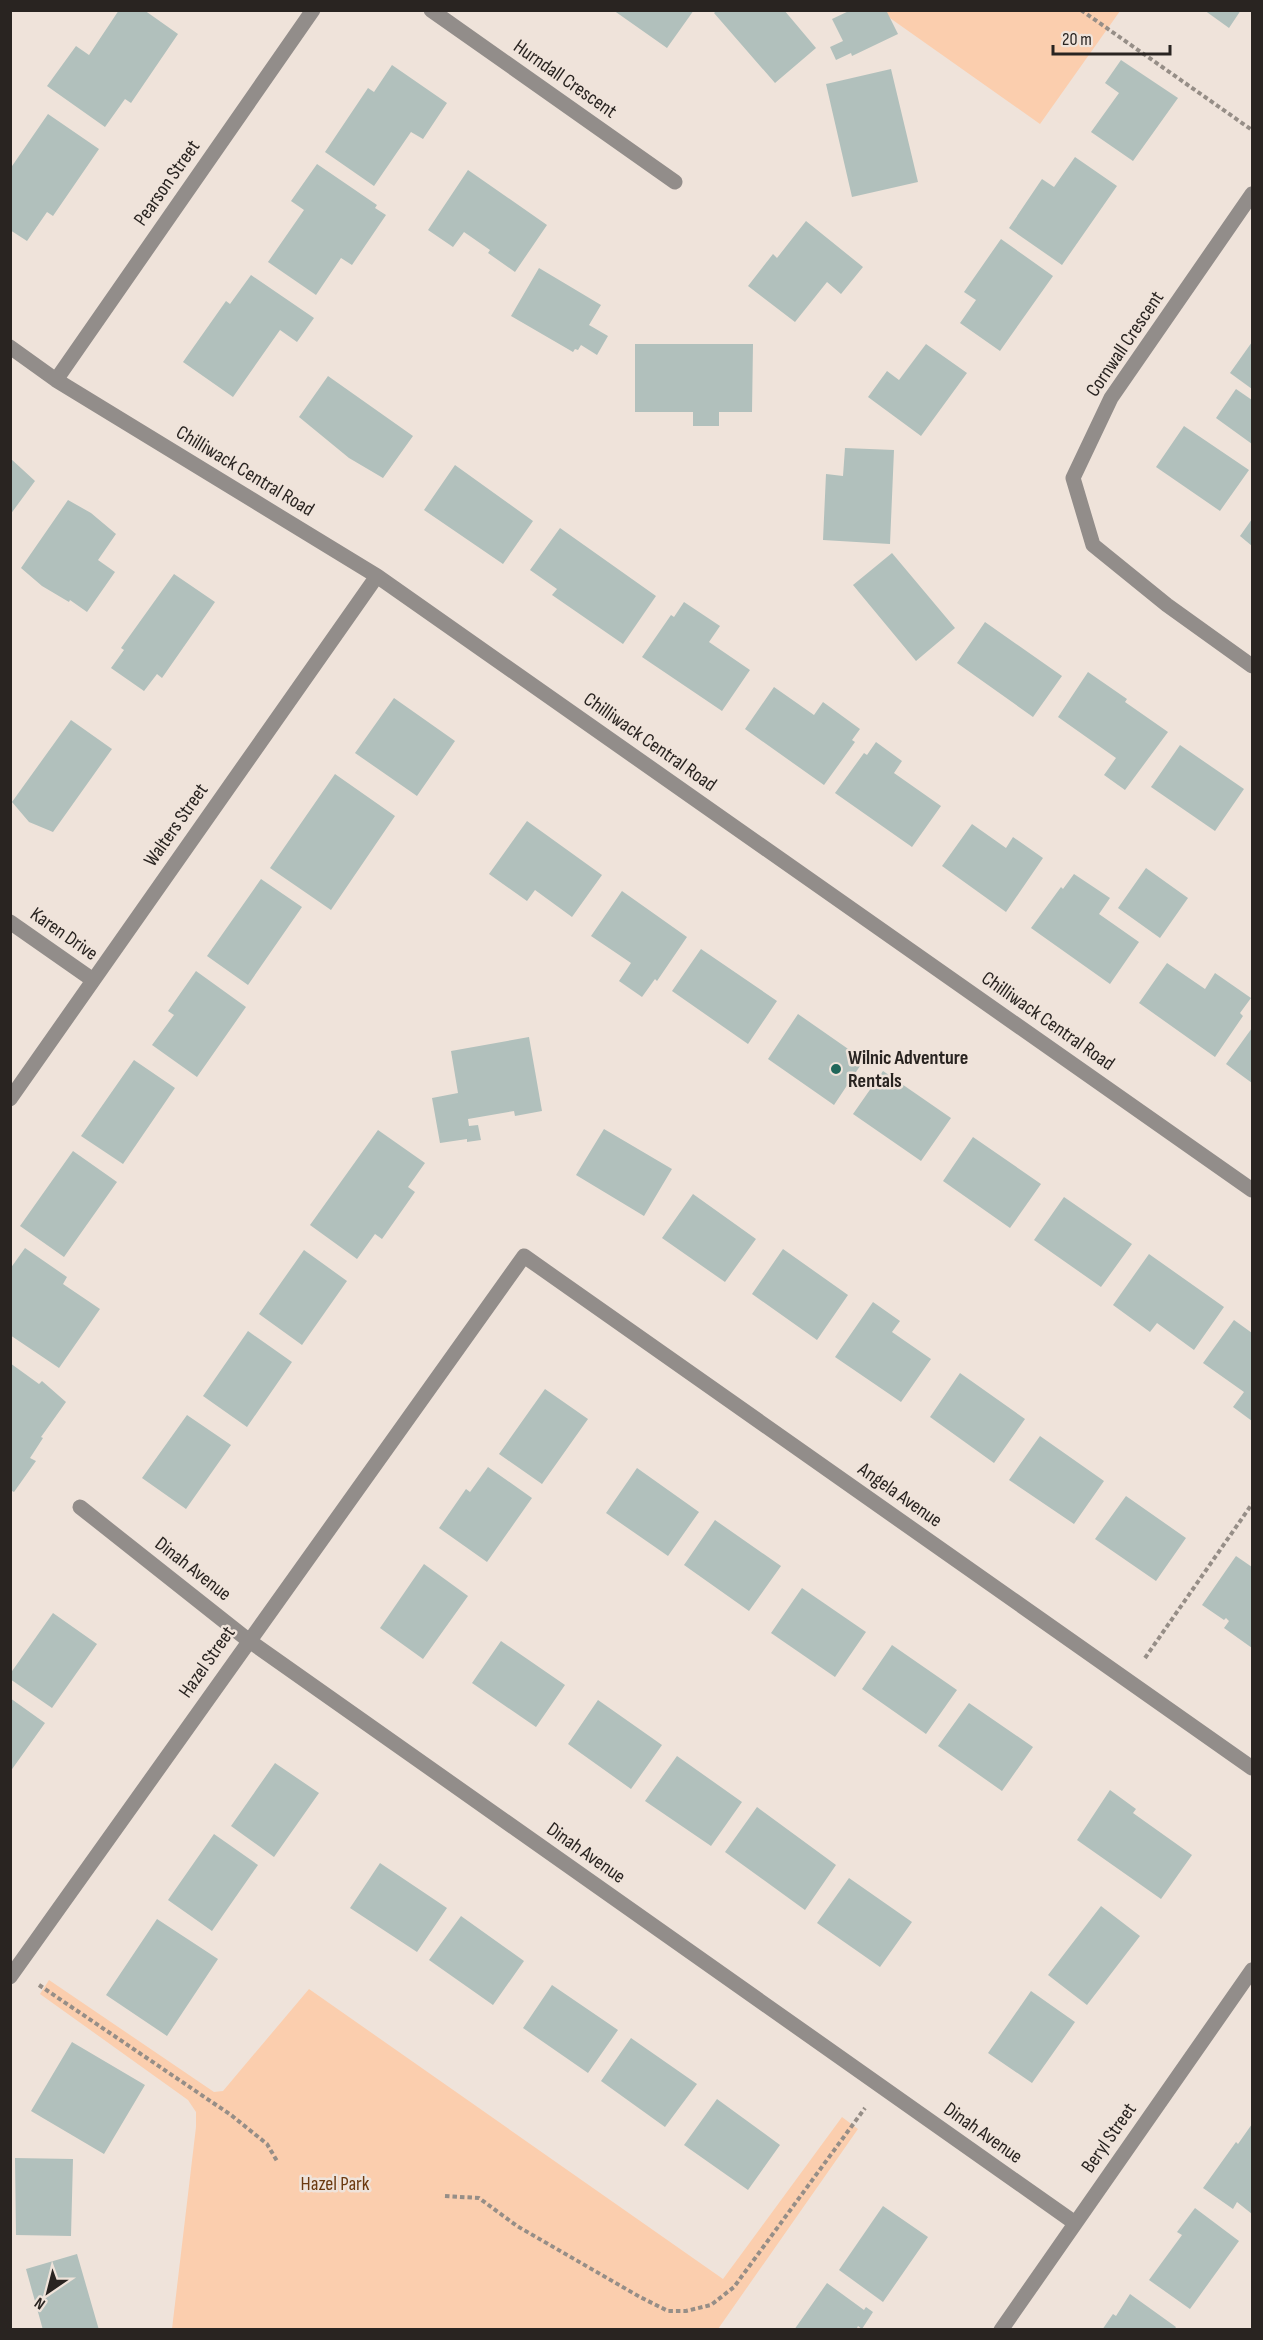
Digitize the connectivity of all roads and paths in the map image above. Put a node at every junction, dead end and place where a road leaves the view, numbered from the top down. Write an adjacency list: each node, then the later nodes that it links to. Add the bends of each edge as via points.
1 (313, 10): 8 (street, Pearson Street)
2 (431, 10): 5 (street, Hurndall Crescent)
3 (1081, 10): 4 (path)
4 (1252, 130)
5 (675, 182)
6 (1252, 194): 10 (street, Cornwall Crescent, via 1111,398 1073,478 1093,544 1167,605)
7 (10, 348): 8 (street, Chilliwack Central Road)
8 (56, 380): 9 (street, Chilliwack Central Road)
9 (377, 576): 12 (street, Walters Street); 14 (street, Chilliwack Central Road)
10 (1252, 666)
11 (10, 922): 12 (street, Karen Drive)
12 (93, 980): 13 (street, Walters Street)
13 (10, 1099)
14 (1252, 1190)
15 (524, 1256): 18 (street, Hazel Street); 19 (street, Angela Avenue)
16 (1252, 1504): 19 (path)
17 (80, 1507): 18 (street, Dinah Avenue)
18 (248, 1640): 22 (street, Hazel Street); 23 (street, Dinah Avenue)
19 (1129, 1681): 20 (street, Angela Avenue)
20 (1252, 1768)
21 (1252, 1970): 26 (street, Beryl Street)
22 (12, 1974): 24 (path, via 55,1994 231,2115 267,2144)
23 (880, 2086): 25 (path, via 734,2287 711,2305 668,2311 517,2226 479,2198); 26 (street, Dinah Avenue)
24 (277, 2161)
25 (445, 2196)
26 (1075, 2223): 27 (street, Beryl Street)
27 (1001, 2330)

